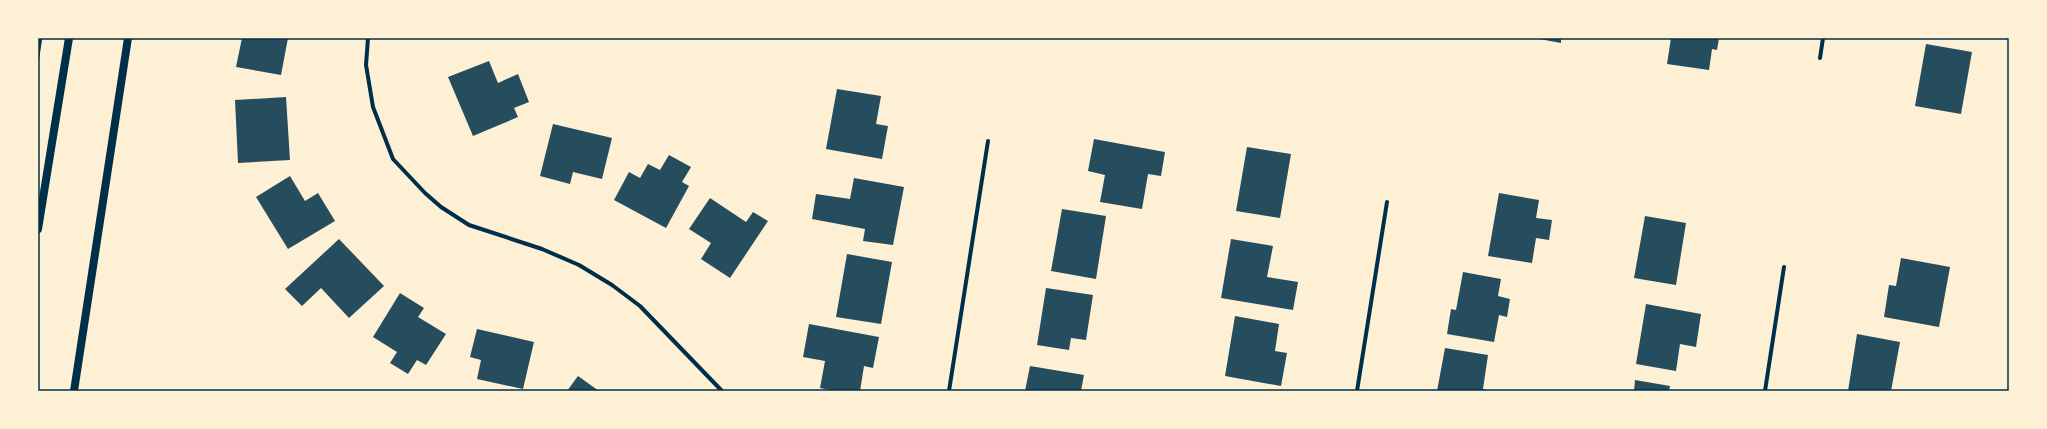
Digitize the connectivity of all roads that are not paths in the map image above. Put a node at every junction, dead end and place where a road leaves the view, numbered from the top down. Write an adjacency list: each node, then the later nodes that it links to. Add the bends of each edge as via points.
1 (69, 38): 8 (main road)
2 (128, 38): 10 (main road)
3 (368, 38): 11 (street, via 366,65 373,107 393,159 425,193 469,225 542,249 578,265 612,285 640,306)
4 (1823, 38): 5 (street)
5 (1820, 58)
6 (988, 141): 12 (street)
7 (1387, 202): 13 (street)
8 (38, 229)
9 (1784, 267): 14 (street)
10 (74, 391)
11 (722, 391)
12 (949, 391)
13 (1357, 391)
14 (1765, 391)

